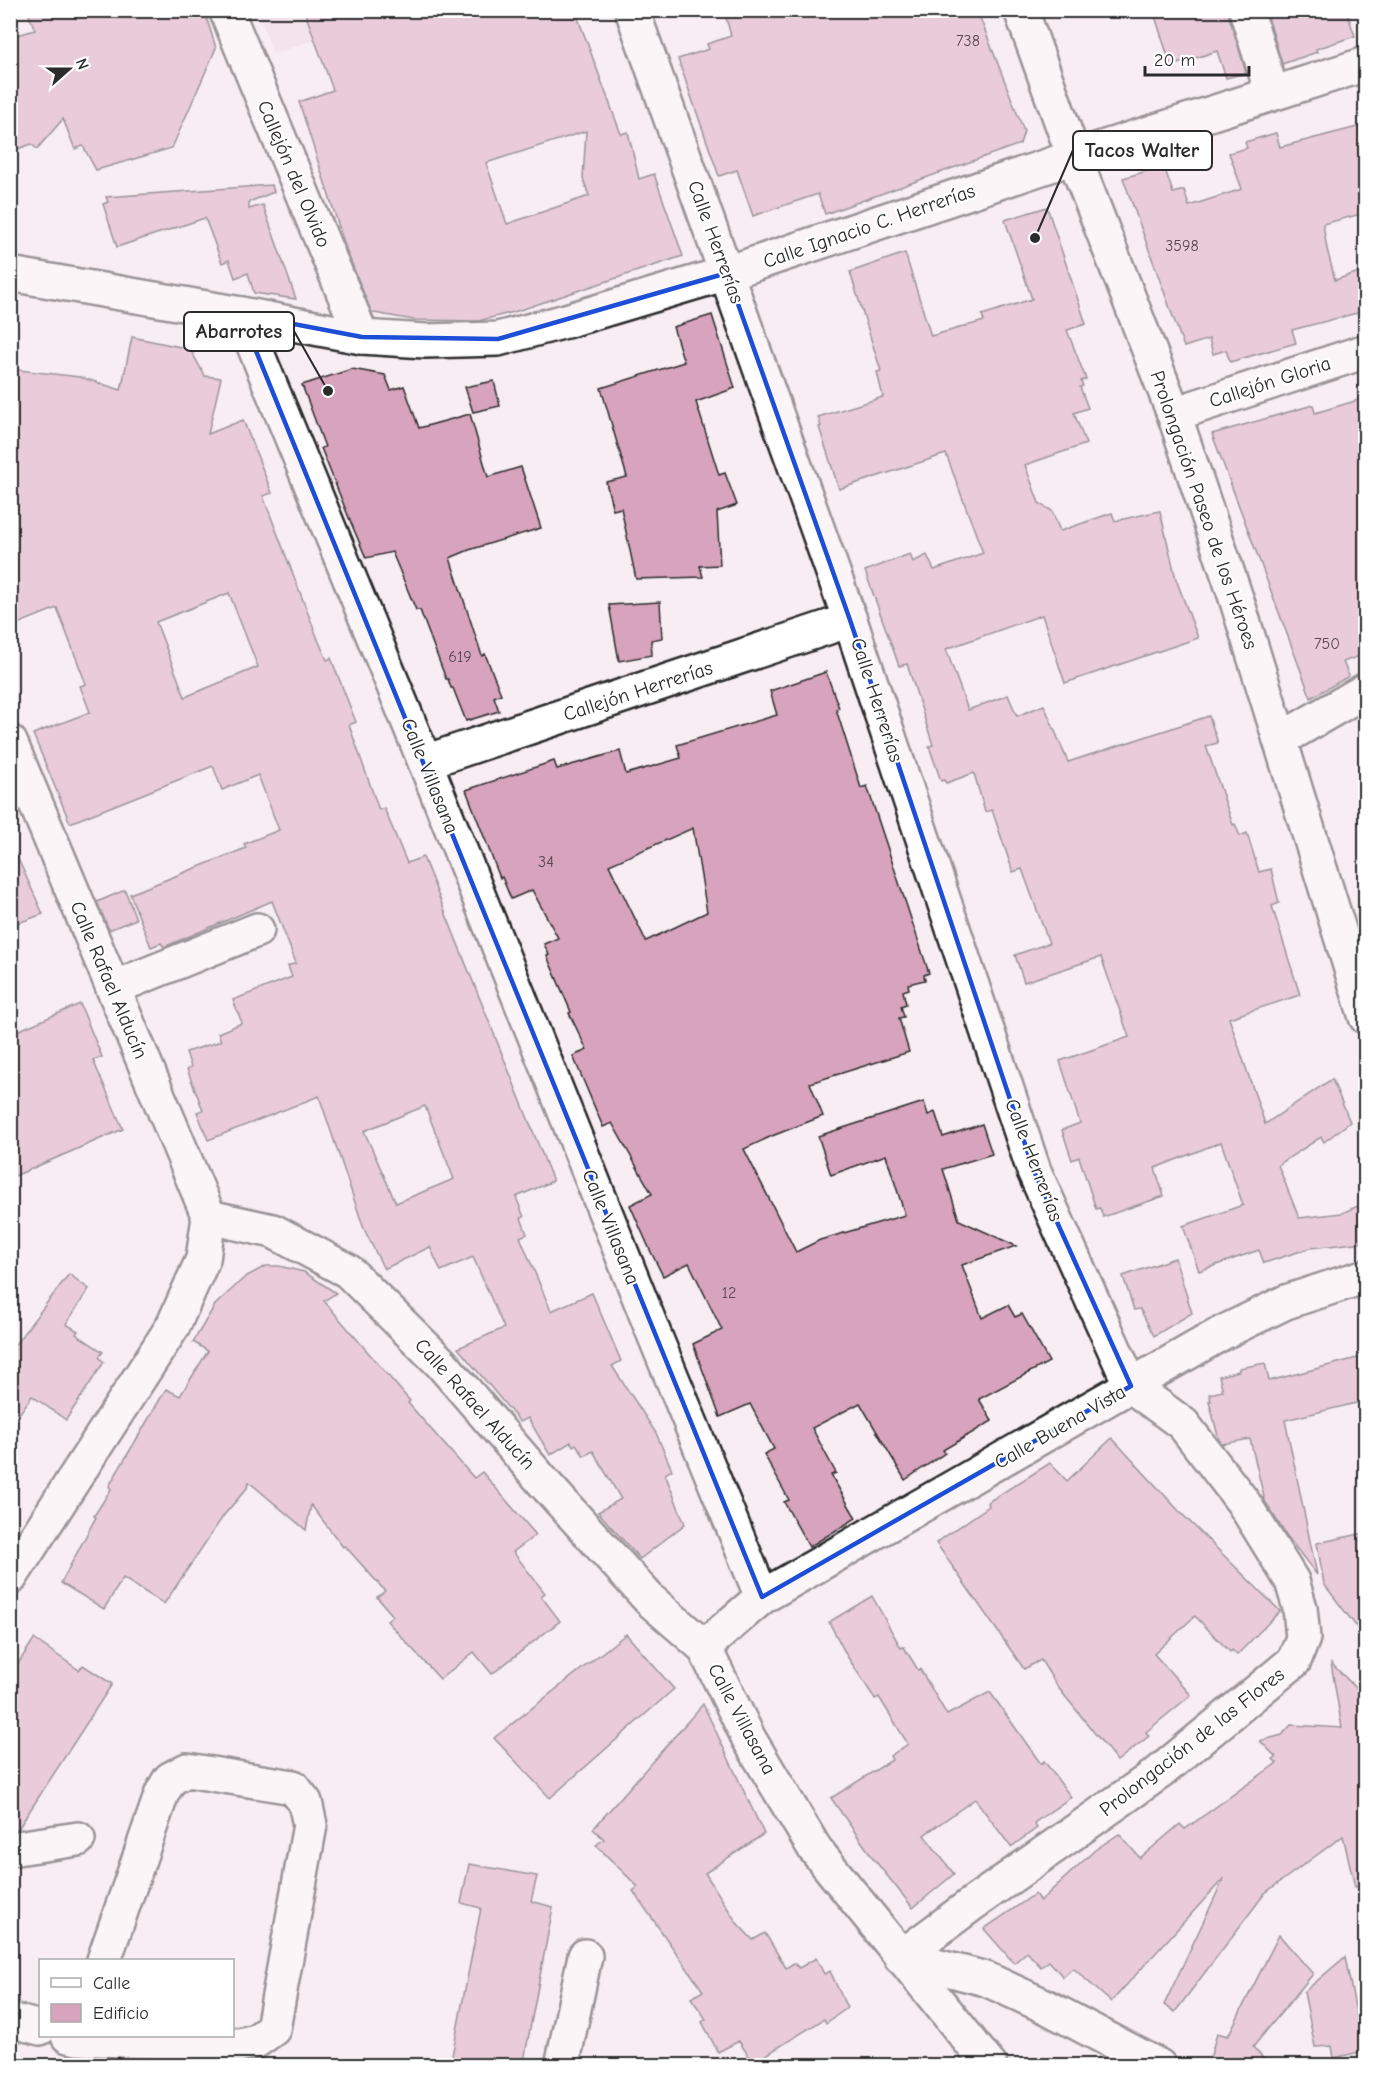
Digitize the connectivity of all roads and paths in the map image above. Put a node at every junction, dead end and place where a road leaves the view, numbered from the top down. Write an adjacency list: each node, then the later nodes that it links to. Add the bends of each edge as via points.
1 (226, 10): 11 (street, Callejón del Olvido)
2 (632, 10): 8 (street, Calle Herrerías)
3 (1021, 10): 7 (street, Prolongación Paseo de los Héroes)
4 (1246, 10): 6 (street)
5 (1365, 64): 6 (street, Calle Ignacio C. Herrerías)
6 (1272, 93): 7 (street, Calle Ignacio C. Herrerías)
7 (1074, 157): 8 (street, Calle Ignacio C. Herrerías); 13 (street, Prolongación Paseo de los Héroes)
8 (727, 273): 11 (street, Calle Ignacio C. Herrerías, via 498,339 424,341); 14 (street, Calle Herrerías)
9 (10, 274): 10 (street, Calle Ignacio C. Herrerías)
10 (241, 314): 11 (street, Calle Ignacio C. Herrerías); 18 (street, Calle Villasana)
11 (362, 337)
12 (1365, 351): 13 (street, Callejón Gloria)
13 (1174, 414): 16 (street, Prolongación Paseo de los Héroes)
14 (850, 620): 18 (street, Callejón Herrerías); 24 (street, Calle Herrerías, via 1034,1171)
15 (1365, 690): 16 (street)
16 (1280, 740): 21 (street, Prolongación Paseo de los Héroes)
17 (10, 742): 20 (street, Calle Rafael Alducín)
18 (425, 762): 26 (street, Calle Villasana)
19 (256, 930): 20 (street)
20 (113, 988): 22 (street, Calle Rafael Alducín)
21 (1365, 1017)
22 (209, 1217): 25 (street, via 203,1259 173,1326); 27 (street, Calle Rafael Alducín, via 273,1231 348,1271 441,1363 650,1600)
23 (1365, 1276): 24 (street, Calle Buena Vista, via 1286,1302 1222,1333)
24 (1131, 1386): 26 (street, Calle Buena Vista); 31 (street, Prolongación de las Flores, via 1183,1424 1243,1502 1292,1581 1304,1638 1294,1661 1160,1772)
25 (10, 1578)
26 (762, 1597): 27 (street, Calle Villasana)
27 (704, 1647): 31 (street, Calle Villasana, via 749,1739 815,1849)
28 (78, 1839): 29 (street)
29 (10, 1849)
30 (585, 1956): 36 (street)
31 (901, 1956): 37 (street, Calle Villasana); 38 (street, via 986,1979)
32 (104, 1959): 35 (street, via 170,1779 187,1770 293,1787 305,1802 310,1825 273,2029 256,2041 238,2045)
33 (10, 2020): 34 (street)
34 (39, 2028)
35 (92, 2037)
36 (571, 2058)
37 (990, 2066)
38 (1159, 2066)

